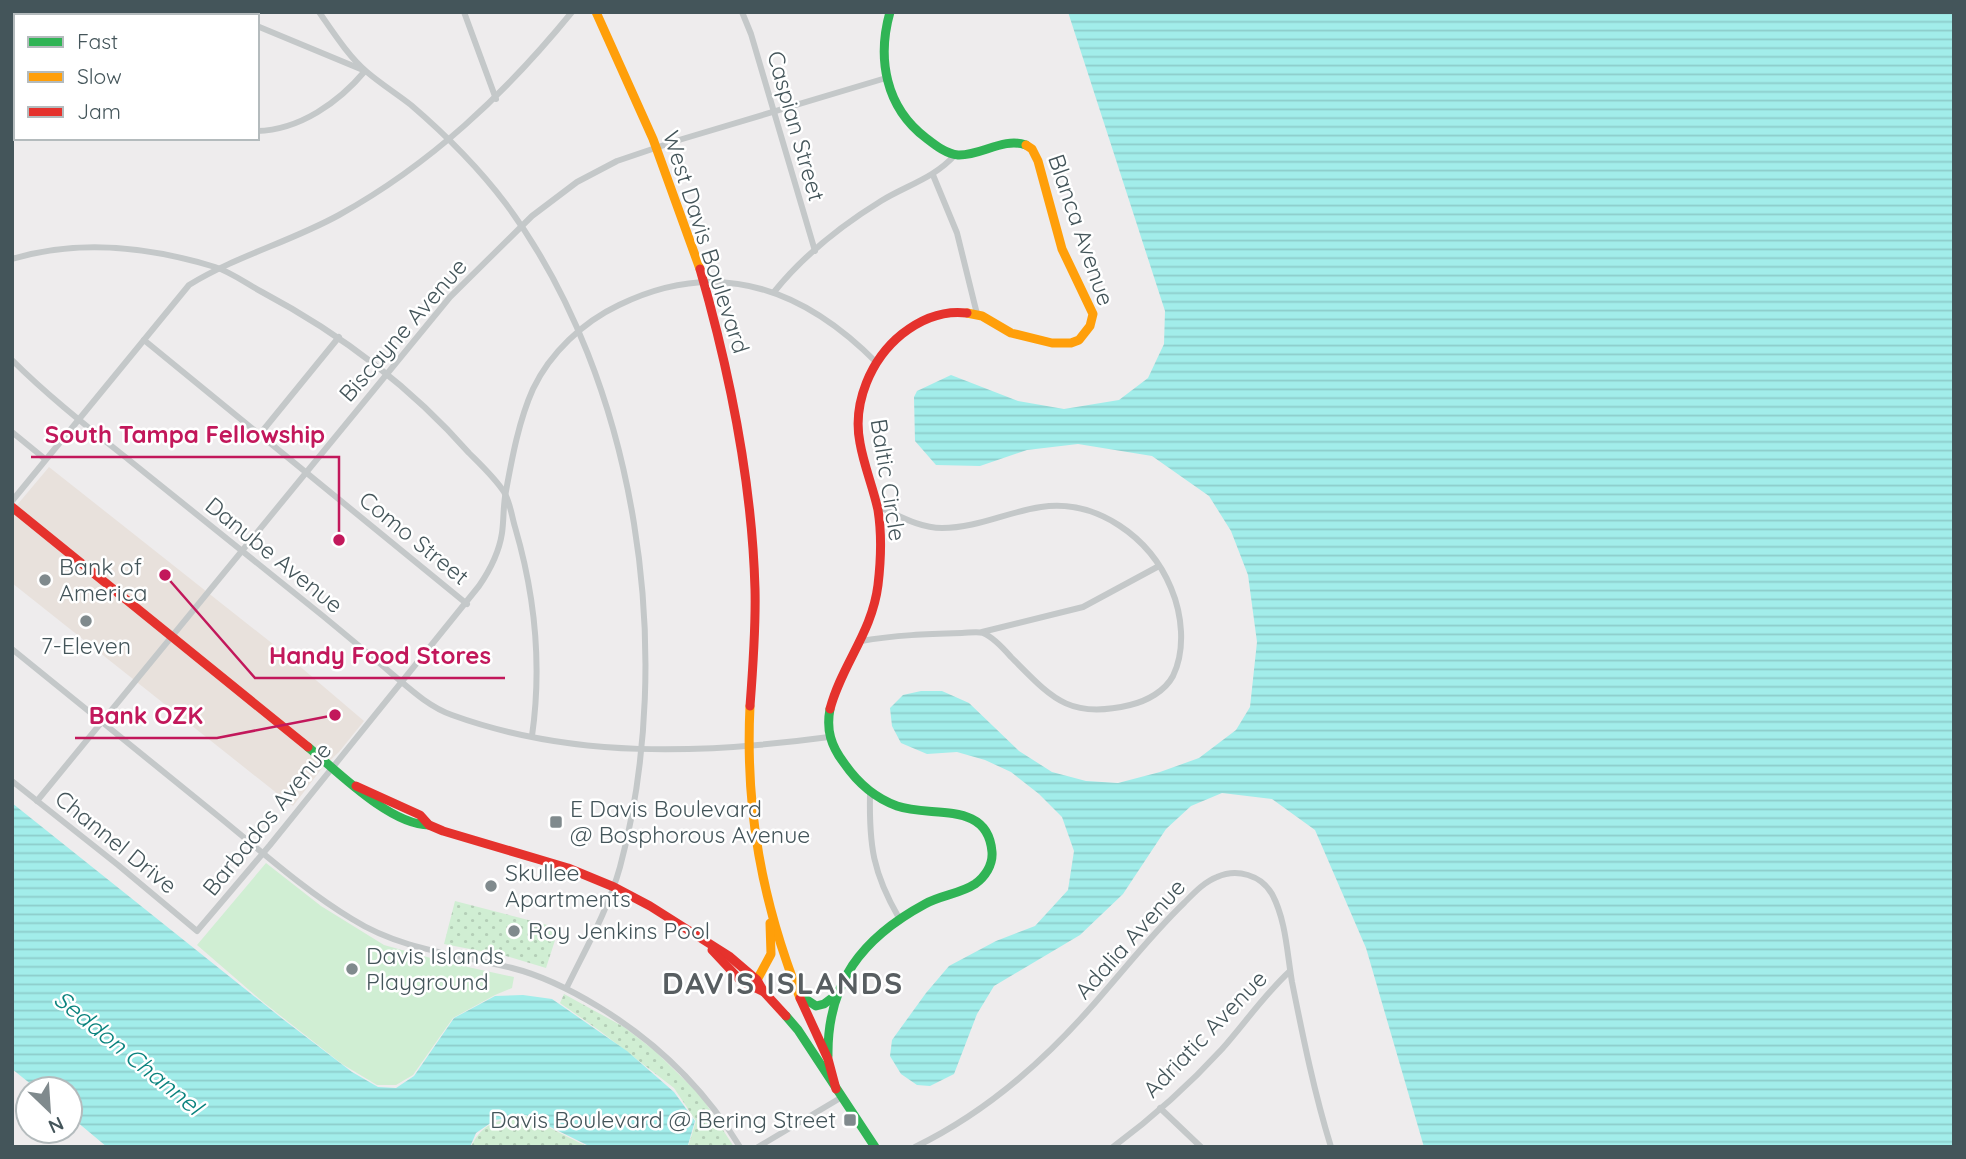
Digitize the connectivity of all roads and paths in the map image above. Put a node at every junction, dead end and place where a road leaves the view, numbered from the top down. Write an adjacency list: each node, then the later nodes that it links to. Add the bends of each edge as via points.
1 (319, 12): 8 (street)
2 (464, 12): 10 (street)
3 (572, 12): 10 (street)
4 (597, 12): 14 (street, West Davis Boulevard)
5 (742, 12): 11 (street, Caspian Street)
6 (890, 12): 9 (street, via 883,40)
7 (259, 27): 8 (street)
8 (365, 71): 12 (street, via 317,113); 13 (street)
9 (886, 78): 11 (street, Biscayne Avenue); 15 (street, via 907,121)
10 (496, 99): 13 (street)
11 (773, 112): 14 (street, Biscayne Avenue); 18 (street, Caspian Street)
12 (259, 131)
13 (450, 140): 17 (street); 20 (street, via 338,215)
14 (656, 147): 17 (street, Biscayne Avenue, via 577,182); 21 (street, West Davis Boulevard)
15 (955, 155): 16 (street); 23 (street, Blanca Avenue, via 1011,144 1032,148 1062,249 1093,314 1086,334 1063,345 1010,333)
16 (933, 175): 18 (street, via 871,207); 23 (street, via 960,241)
17 (521, 226): 24 (street, via 555,280); 29 (street, Biscayne Avenue, via 450,297)
18 (814, 251): 22 (street)
19 (12, 259): 20 (street, via 98,247 147,251)
20 (217, 268): 25 (street); 26 (street, via 189,285)
21 (704, 281): 22 (street, Barbados Avenue); 24 (street, Barbados Avenue, via 658,288 632,298); 50 (street, West Davis Boulevard, via 734,401 750,510 755,634)
22 (774, 292): 28 (street, Barbados Avenue, via 822,315)
23 (977, 314): 28 (street, Baltic Circle, via 930,316 894,341)
24 (578, 330): 35 (street, Barbados Avenue, via 533,388); 51 (street, via 611,426 628,495 644,639)
25 (339, 337): 29 (street); 32 (street)
26 (144, 340): 30 (street); 32 (street, Como Street)
27 (12, 360): 30 (street, Danube Avenue)
28 (877, 363): 37 (street, Baltic Circle, via 861,398 857,421 862,458)
29 (387, 372): 34 (street, Biscayne Avenue); 35 (street)
30 (78, 418): 33 (street); 39 (street, Danube Avenue)
31 (12, 432): 33 (street)
32 (260, 435): 34 (street, Como Street)
33 (45, 459): 36 (street)
34 (305, 471): 39 (street, Biscayne Avenue); 41 (street, Como Street)
35 (505, 493): 41 (street, Barbados Avenue, via 497,553); 48 (street, via 523,553 534,614 537,673)
36 (12, 501)
37 (877, 506): 40 (street, via 939,528 1039,508 1087,510 1137,538); 44 (street, Baltic Circle, via 879,579 876,602)
38 (12, 507): 43 (street)
39 (240, 551): 43 (street, Biscayne Avenue); 46 (street, Danube Avenue)
40 (1159, 566): 42 (street, via 1083,607); 42 (street, via 1178,611 1181,642 1171,679 1138,703 1107,708 1060,703)
41 (467, 604): 46 (street, Barbados Avenue)
42 (982, 632): 44 (street)
43 (171, 636): 47 (street, Biscayne Avenue); 52 (street)
44 (861, 641): 49 (street, Baltic Circle, via 835,690)
45 (12, 649): 47 (street)
46 (402, 683): 48 (street, Danube Avenue, via 450,715); 52 (street, Barbados Avenue)
47 (102, 722): 55 (street, Biscayne Avenue); 56 (street)
48 (531, 736): 51 (street, Danube Avenue)
49 (829, 737): 50 (street, Danube Avenue); 54 (street, via 843,763)
50 (749, 747): 51 (street, Danube Avenue); 58 (street, West Davis Boulevard, via 753,821)
51 (641, 750): 57 (street)
52 (332, 767): 56 (street, Barbados Avenue); 57 (street, via 356,786 420,815 429,825 568,867)
53 (12, 781): 55 (street, Channel Drive)
54 (870, 794): 59 (street, via 874,861); 59 (street, via 916,811 966,815 985,830 991,845 991,862 978,881)
55 (37, 801): 60 (street, Channel Drive)
56 (264, 853): 60 (street, Barbados Avenue); 64 (street, via 344,914 393,941 516,969)
57 (614, 887): 61 (street); 64 (street)
58 (769, 911): 63 (street, West Davis Boulevard, via 771,954); 66 (street, West Davis Boulevard)
59 (899, 918): 67 (street, via 855,960)
60 (197, 931)
61 (710, 946): 63 (street); 65 (street, via 751,989)
62 (1290, 971): 70 (street, Adriatic Avenue, via 1221,1050); 74 (street, Adalia Avenue, via 1281,919 1266,886 1257,878 1237,873 1216,877 1164,922 1080,1020 1034,1065 967,1119); 77 (street, Adalia Avenue)
63 (757, 980): 65 (street)
64 (566, 988): 71 (street, via 659,1049 704,1094)
65 (764, 992): 69 (street, via 798,1030)
66 (799, 995): 67 (street, via 817,1006); 68 (street, West Davis Boulevard)
67 (834, 996): 68 (street, via 827,1028)
68 (828, 1056): 69 (street, West Davis Boulevard)
69 (839, 1093): 72 (street); 73 (street)
70 (1160, 1108): 75 (street, Adriatic Avenue); 76 (street)
71 (740, 1147)
72 (758, 1147)
73 (875, 1147)
74 (915, 1147)
75 (1113, 1147)
76 (1201, 1147)
77 (1331, 1147)

